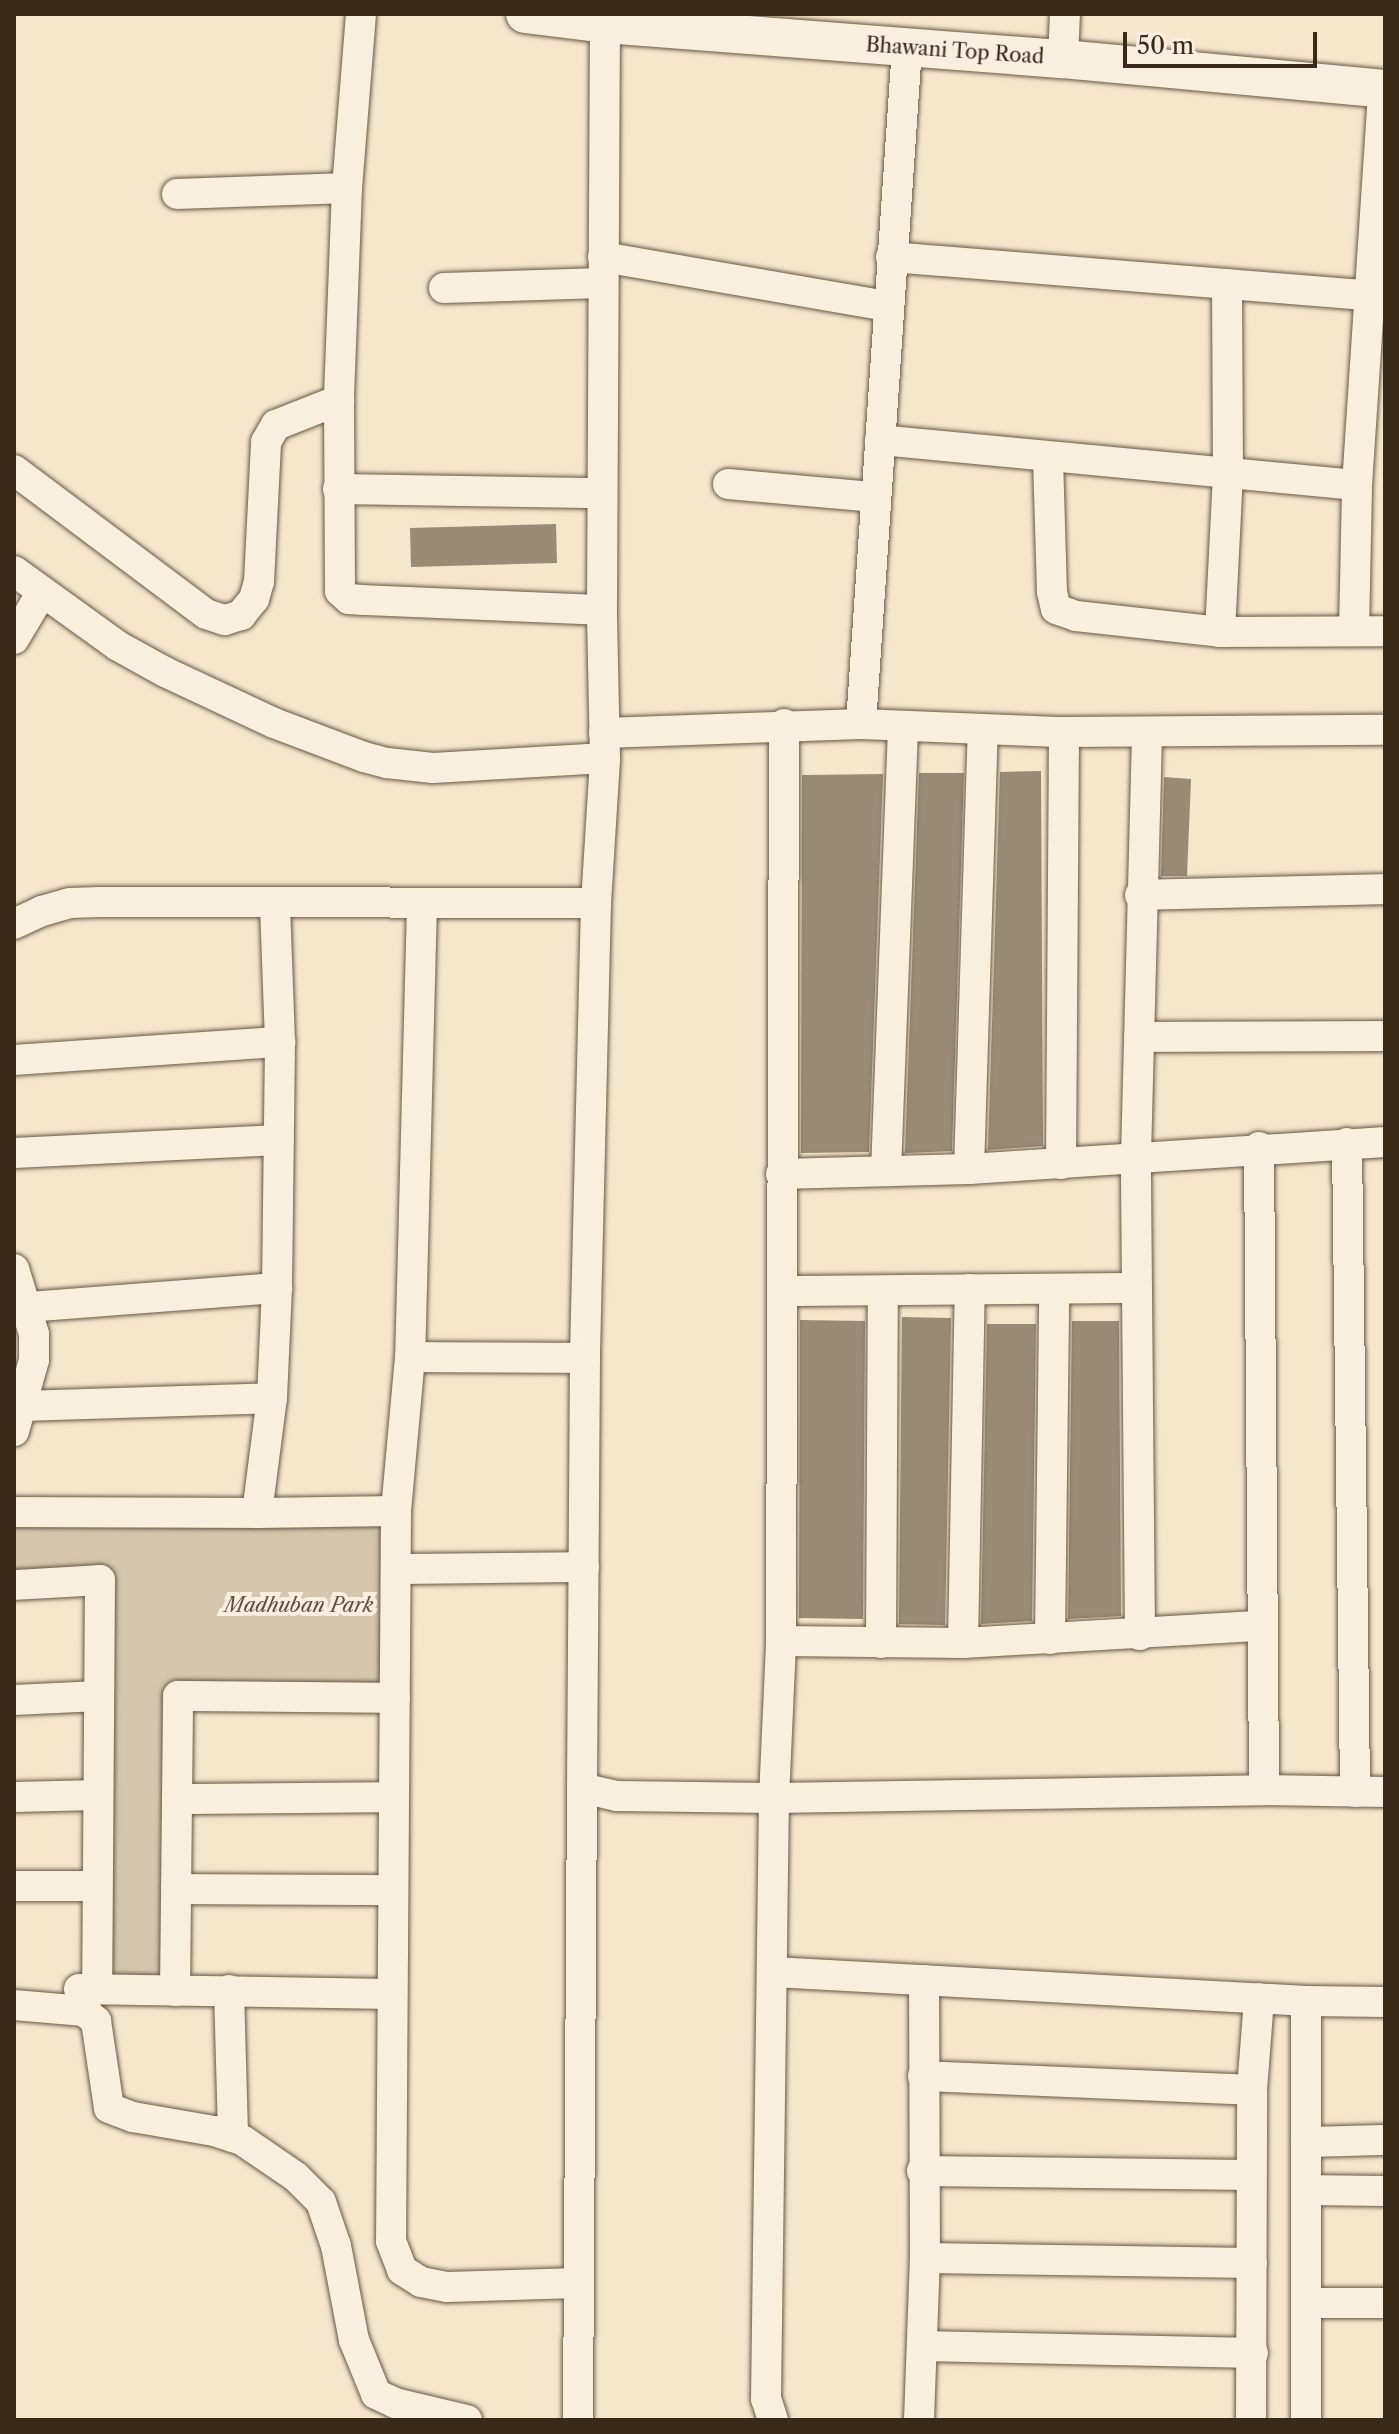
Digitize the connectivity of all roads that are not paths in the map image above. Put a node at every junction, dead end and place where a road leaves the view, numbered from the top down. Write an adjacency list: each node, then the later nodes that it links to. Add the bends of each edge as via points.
1 (361, 14): 8 (street)
2 (544, 14): 4 (street, Bhawani Top Road)
3 (1065, 14): 6 (street)
4 (625, 21): 5 (street, Bhawani Top Road); 11 (street)
5 (907, 47): 6 (street, Bhawani Top Road); 10 (street)
6 (1063, 59): 7 (street, Bhawani Top Road)
7 (1384, 89): 14 (street)
8 (347, 188): 9 (street); 16 (street)
9 (177, 194)
10 (891, 257): 12 (street); 15 (street)
11 (602, 270): 13 (street); 15 (street); 24 (street)
12 (1227, 284): 14 (street); 20 (street)
13 (444, 288)
14 (1371, 296): 22 (street)
15 (887, 306): 17 (street)
16 (339, 400): 19 (street, via 276,425 266,442 259,582 241,615 225,620 206,614); 23 (street)
17 (880, 440): 18 (street); 25 (street)
18 (1048, 458): 20 (street); 31 (street, via 1056,609 1076,616)
19 (14, 470)
20 (1228, 475): 22 (street); 31 (street)
21 (728, 484): 25 (street)
22 (1357, 485): 29 (street)
23 (338, 489): 24 (street); 28 (street, via 340,591 349,599)
24 (602, 493): 28 (street)
25 (874, 497): 34 (street)
26 (14, 571): 27 (street)
27 (42, 592): 32 (street); 40 (street, via 165,672 274,723 364,757 433,768)
28 (602, 610): 40 (street)
29 (1354, 631): 30 (street); 31 (street)
30 (1385, 631)
31 (1220, 632)
32 (14, 639)
33 (784, 724): 34 (street); 40 (street); 60 (street)
34 (861, 724): 35 (street)
35 (903, 726): 36 (street); 59 (street)
36 (983, 730): 38 (street); 58 (street)
37 (1385, 730): 39 (street)
38 (1064, 732): 39 (street); 57 (street)
39 (1147, 732): 42 (street)
40 (605, 746): 44 (street)
41 (1385, 889): 42 (street)
42 (1140, 895): 48 (street)
43 (275, 903): 45 (street); 46 (street, via 70,903); 49 (street)
44 (596, 903): 45 (street); 70 (street)
45 (422, 905): 69 (street)
46 (14, 924)
47 (1385, 1036): 48 (street)
48 (1139, 1037): 56 (street)
49 (280, 1042): 50 (street); 51 (street)
50 (14, 1060)
51 (279, 1140): 55 (street); 62 (street)
52 (1385, 1142): 53 (street)
53 (1347, 1143): 54 (street); 90 (street)
54 (1259, 1147): 56 (street); 79 (street)
55 (14, 1153)
56 (1136, 1156): 57 (street); 63 (street)
57 (1061, 1164): 58 (street)
58 (969, 1169): 59 (street)
59 (886, 1171): 60 (street)
60 (781, 1174): 66 (street)
61 (14, 1269): 68 (street)
62 (277, 1288): 68 (street); 71 (street)
63 (1137, 1288): 65 (street); 80 (street)
64 (970, 1289): 65 (street); 67 (street); 84 (street)
65 (1054, 1289): 81 (street)
66 (784, 1291): 67 (street); 82 (street)
67 (883, 1292): 83 (street)
68 (28, 1307): 72 (street, via 34,1360)
69 (410, 1357): 70 (street); 73 (street)
70 (585, 1358): 76 (street)
71 (272, 1398): 72 (street); 75 (street)
72 (18, 1419)
73 (396, 1511): 75 (street); 77 (street)
74 (14, 1512): 75 (street)
75 (257, 1513)
76 (584, 1567): 77 (street); 88 (street)
77 (396, 1569): 86 (street)
78 (14, 1585): 85 (street, via 100,1580)
79 (1261, 1626): 80 (street); 89 (street)
80 (1140, 1635): 81 (street)
81 (1050, 1639): 84 (street)
82 (781, 1641): 83 (street); 95 (street)
83 (881, 1643): 84 (street)
84 (963, 1643)
85 (99, 1696): 87 (street); 92 (street)
86 (395, 1698): 94 (street); 96 (street, via 178,1696)
87 (14, 1700)
88 (582, 1788): 95 (street, via 617,1796); 123 (street)
89 (1264, 1790): 90 (street); 95 (street)
90 (1355, 1792): 91 (street)
91 (1385, 1792)
92 (98, 1795): 93 (street); 98 (street)
93 (14, 1797)
94 (394, 1797): 96 (street); 100 (street)
95 (774, 1798): 101 (street)
96 (177, 1799): 99 (street)
97 (14, 1886): 98 (street)
98 (97, 1886): 104 (street)
99 (176, 1889): 100 (street); 106 (street)
100 (393, 1890): 107 (street)
101 (773, 1972): 102 (street); 130 (street, via 766,2399)
102 (924, 1980): 108 (street); 112 (street)
103 (14, 1986): 104 (street)
104 (97, 1990): 106 (street)
105 (229, 1990): 106 (street); 107 (street); 114 (street)
106 (175, 1991)
107 (392, 1994): 123 (street, via 391,2241 402,2270 421,2282 447,2287)
108 (1259, 1998): 109 (street); 113 (street)
109 (1306, 2001): 110 (street); 116 (street)
110 (1385, 2002)
111 (14, 2005): 114 (street, via 84,2011 96,2021 109,2108)
112 (923, 2076): 113 (street); 117 (street)
113 (1252, 2090): 118 (street)
114 (233, 2137): 128 (street, via 296,2177 321,2202 336,2246 354,2340 376,2394)
115 (1385, 2140): 116 (street)
116 (1306, 2142): 119 (street)
117 (922, 2171): 118 (street); 121 (street)
118 (1250, 2175): 122 (street)
119 (1306, 2190): 120 (street); 124 (street)
120 (1385, 2191)
121 (925, 2258): 122 (street); 126 (street)
122 (1252, 2263): 127 (street)
123 (578, 2283): 129 (street)
124 (1306, 2303): 125 (street); 133 (street)
125 (1385, 2303)
126 (924, 2346): 127 (street); 131 (street)
127 (1253, 2353): 132 (street)
128 (467, 2420)
129 (578, 2420)
130 (773, 2420)
131 (919, 2420)
132 (1251, 2420)
133 (1306, 2420)

